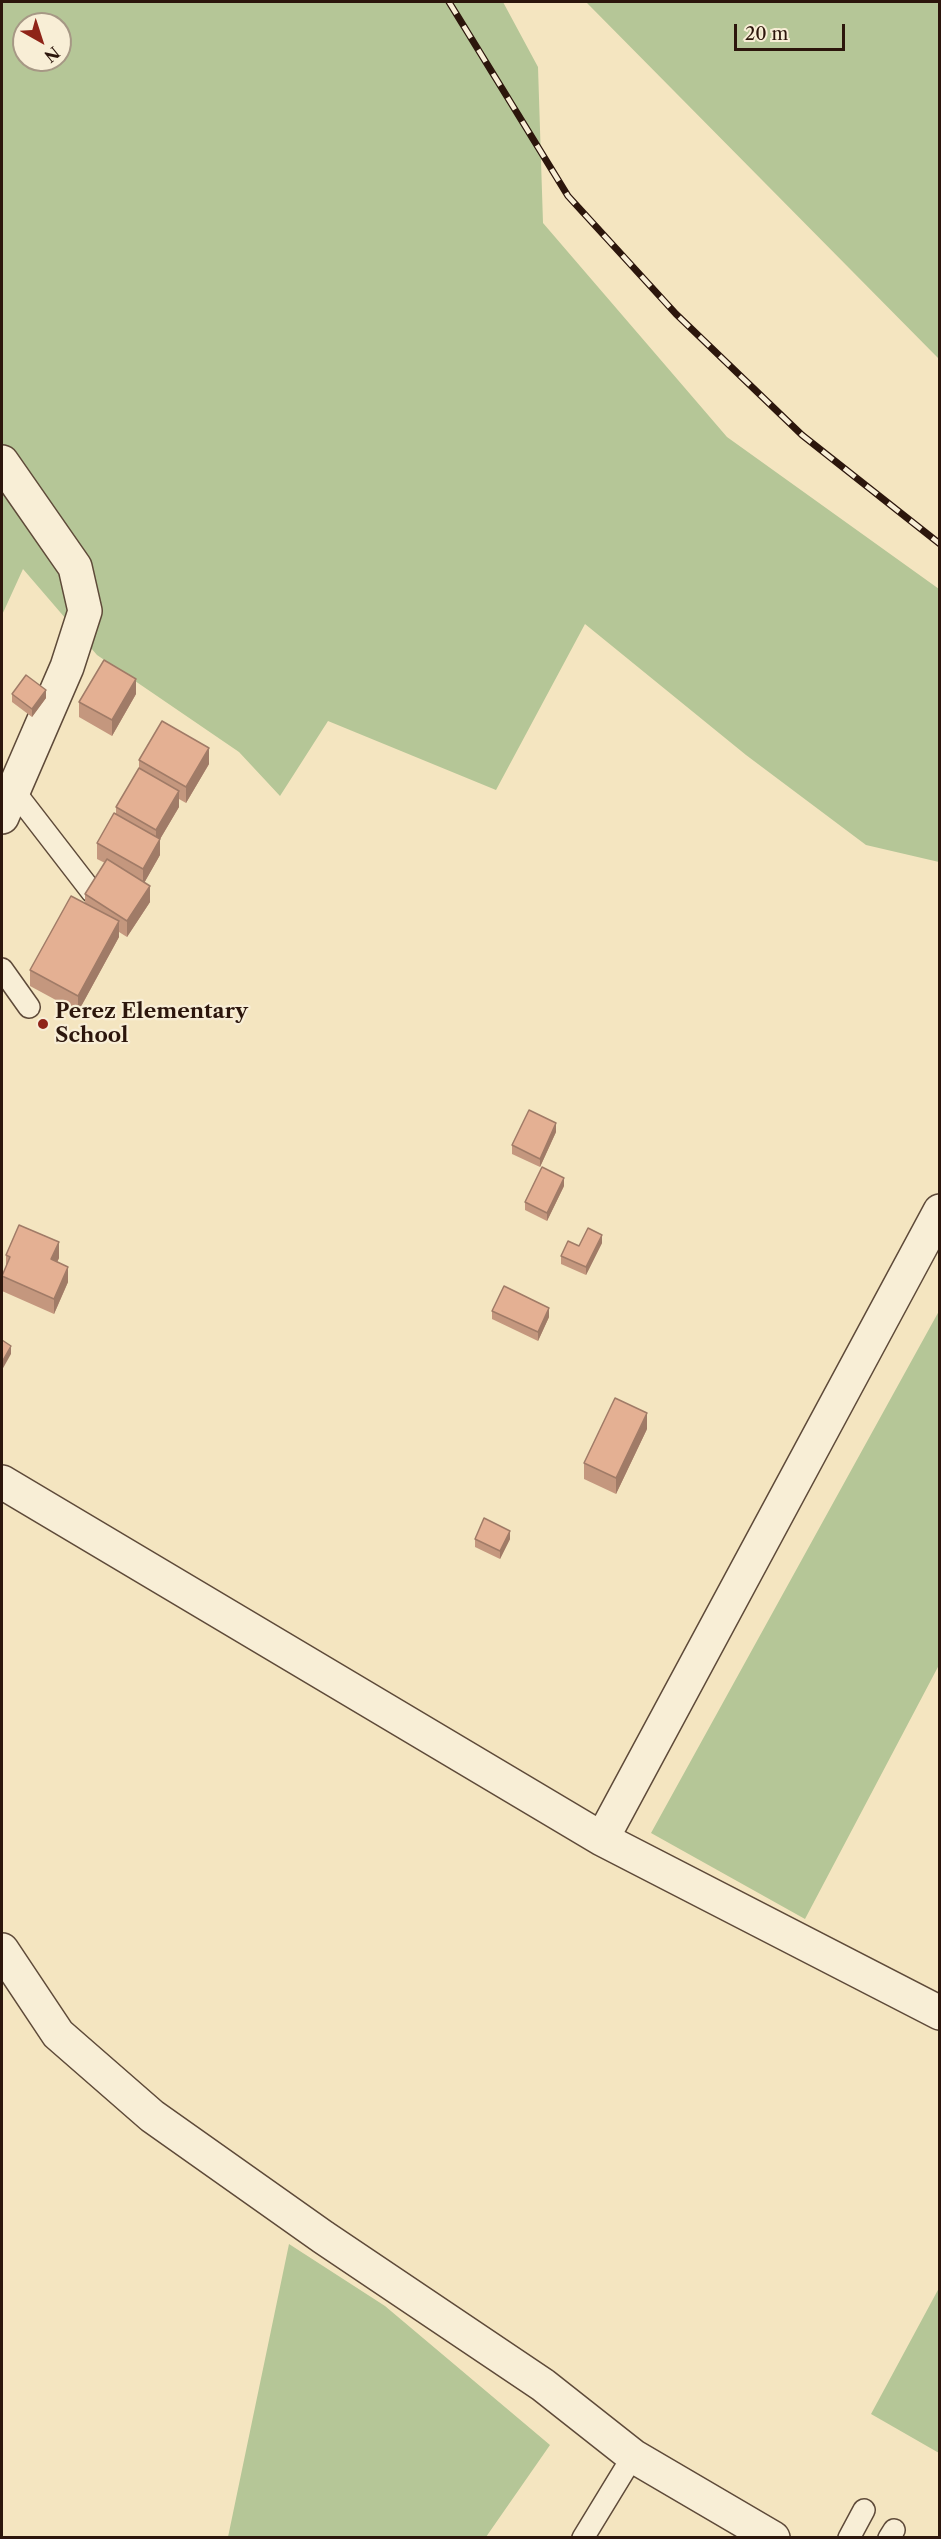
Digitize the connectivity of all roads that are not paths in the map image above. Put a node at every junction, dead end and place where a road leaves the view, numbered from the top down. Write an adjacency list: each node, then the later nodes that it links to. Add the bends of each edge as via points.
1 (2, 462): 2 (street, via 75,567 85,611 67,667)
2 (8, 804): 3 (lane)
3 (92, 892)
4 (2, 969): 5 (lane)
5 (29, 1007)
6 (939, 1211): 8 (street)
7 (2, 1482): 8 (street)
8 (602, 1839): 10 (street)
9 (2, 1950): 11 (street, via 58,2034 152,2116 543,2385)
10 (939, 2013)
11 (633, 2456): 13 (lane); 14 (street)
12 (864, 2510): 15 (lane)
13 (583, 2538)
14 (774, 2538)
15 (849, 2538)

